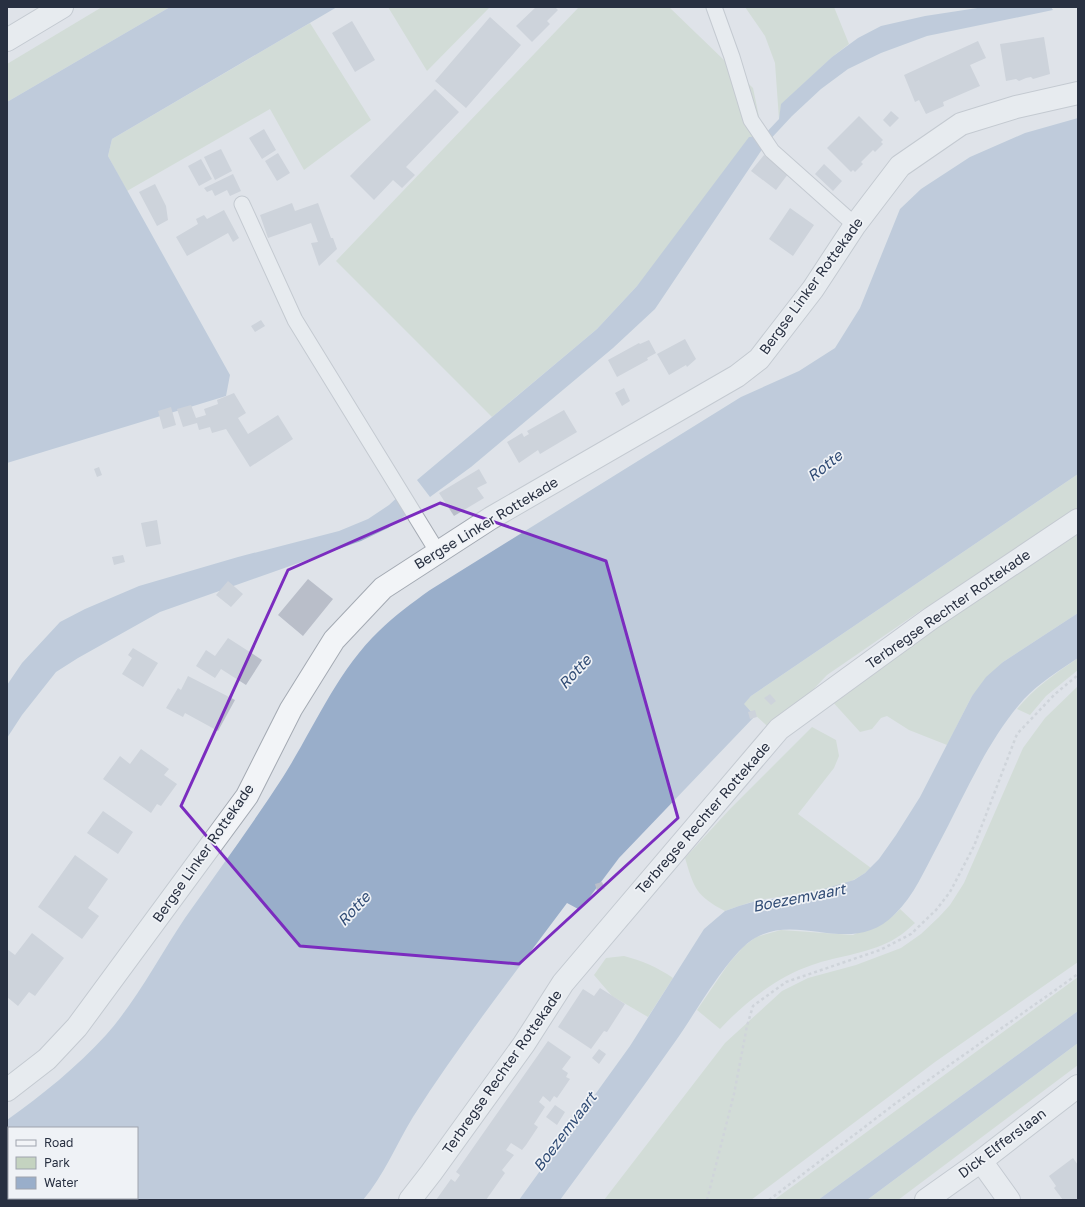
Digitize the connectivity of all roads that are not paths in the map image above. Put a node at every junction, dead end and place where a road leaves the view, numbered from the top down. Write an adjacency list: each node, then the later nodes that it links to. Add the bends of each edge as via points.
1 (62, 7): 3 (street)
2 (714, 7): 6 (lane, via 751,120 772,151)
3 (7, 40)
4 (1078, 93): 6 (street, Bergse Linker Rottekade, via 1016,106 961,124 900,166)
5 (242, 204): 8 (lane, via 295,320)
6 (855, 225): 8 (street, Bergse Linker Rottekade, via 813,289 759,359 737,376)
7 (1078, 520): 12 (street, Terbregse Rechter Rottekade, via 930,619 780,729 563,983 519,1050)
8 (437, 551): 10 (street, Bergse Linker Rottekade, via 383,588 334,640 291,709 247,796 77,1028 47,1059)
9 (1078, 1086): 11 (street, Dick Elfferslaan)
10 (7, 1090)
11 (981, 1161): 13 (street, Dick Elfferslaan); 14 (street)
12 (410, 1200)
13 (926, 1200)
14 (1009, 1200)

